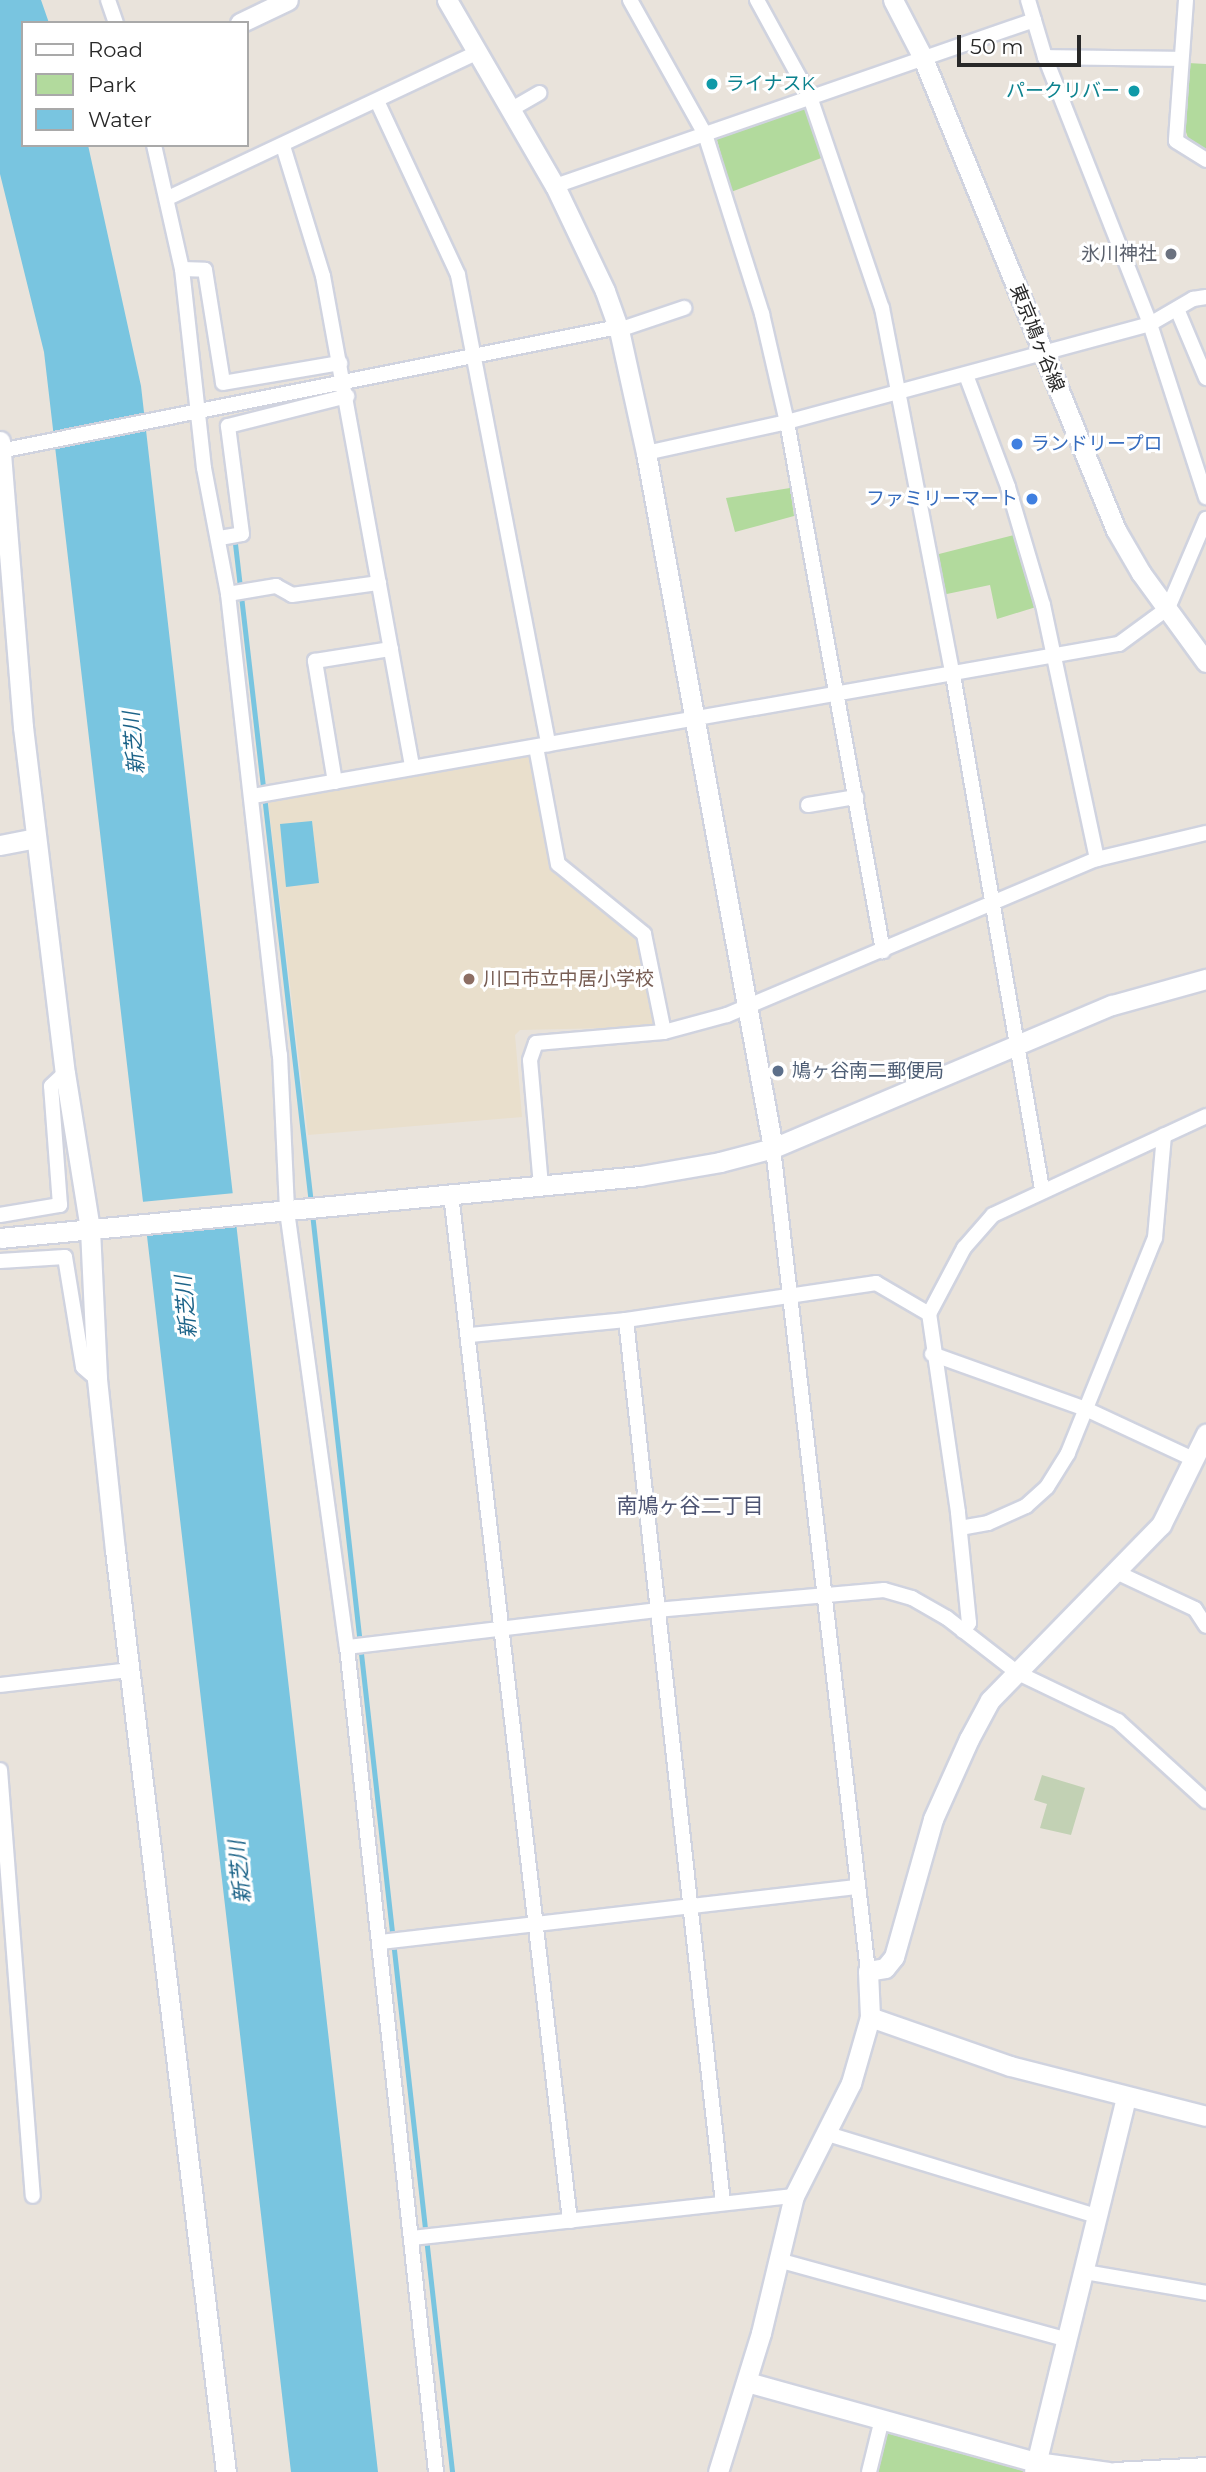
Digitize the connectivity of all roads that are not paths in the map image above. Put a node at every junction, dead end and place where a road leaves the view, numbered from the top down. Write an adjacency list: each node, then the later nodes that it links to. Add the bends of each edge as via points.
1 (108, 0): 10 (street)
2 (288, 0): 11 (street)
3 (447, 0): 12 (street)
4 (630, 0): 20 (street)
5 (757, 0): 17 (street)
6 (893, 0): 13 (street, 東京鳩ヶ谷線)
7 (1028, 0): 9 (street)
8 (1186, 0): 15 (street)
9 (1034, 20): 13 (street); 14 (street)
10 (116, 21)
11 (244, 21)
12 (476, 53): 18 (street); 19 (street)
13 (922, 56): 17 (street); 32 (street, 東京鳩ヶ谷線)
14 (1045, 57): 15 (street); 30 (street)
15 (1181, 59): 23 (street, via 1176,141)
16 (540, 93): 19 (street)
17 (810, 97): 20 (street); 38 (street, via 882,308)
18 (377, 101): 21 (street); 33 (street, via 458,275)
19 (510, 110): 24 (street)
20 (705, 134): 24 (street); 40 (street, via 762,314)
21 (283, 146): 25 (street); 34 (street, via 323,276)
22 (155, 147): 25 (street)
23 (1206, 160)
24 (555, 186): 31 (street, via 589,254)
25 (168, 198): 26 (street)
26 (182, 269): 34 (street, via 205,270 223,383); 39 (street)
27 (1206, 298): 29 (street)
28 (684, 309): 31 (street)
29 (1177, 309): 30 (street); 36 (street)
30 (1150, 324): 32 (street); 43 (street)
31 (618, 329): 33 (street); 42 (street)
32 (1042, 352): 35 (street); 49 (street, 東京鳩ヶ谷線, via 1116,530)
33 (476, 355): 37 (street); 56 (street)
34 (340, 363): 37 (street)
35 (967, 375): 38 (street); 51 (street, via 1008,487)
36 (1206, 378)
37 (345, 389): 39 (street); 45 (street, via 228,426 242,534); 46 (street)
38 (900, 392): 40 (street); 53 (street)
39 (196, 411): 41 (street); 45 (street)
40 (787, 422): 42 (street); 54 (street)
41 (1, 448): 47 (street)
42 (646, 453): 55 (street)
43 (1206, 497)
44 (1206, 519): 49 (street)
45 (220, 537): 48 (street)
46 (379, 583): 48 (street, via 292,595 276,586); 50 (street)
47 (5, 588): 63 (street)
48 (229, 594): 59 (street)
49 (1168, 608): 51 (street, via 1119,644); 52 (street, 東京鳩ヶ谷線)
50 (391, 649): 57 (street); 58 (street, via 315,661)
51 (1056, 656): 53 (street); 65 (street)
52 (1206, 662)
53 (953, 675): 54 (street); 66 (street)
54 (838, 696): 55 (street); 60 (street)
55 (694, 719): 56 (street); 69 (street)
56 (542, 746): 57 (street); 70 (street, via 558,864 644,934)
57 (412, 767): 58 (street)
58 (335, 782): 59 (street)
59 (253, 796): 79 (street, via 280,1055)
60 (856, 797): 61 (street); 67 (street)
61 (808, 805)
62 (1206, 833): 65 (street)
63 (35, 838): 64 (street); 72 (street)
64 (0, 845)
65 (1097, 859): 66 (street)
66 (992, 902): 67 (street); 71 (street)
67 (883, 951): 69 (street)
68 (1206, 979): 71 (street, via 1112,1005)
69 (746, 1009): 70 (street); 75 (street)
70 (664, 1032): 76 (street, via 543,1042 532,1048)
71 (1020, 1044): 75 (street); 77 (street)
72 (65, 1073): 80 (street, via 51,1086 60,1205); 81 (street)
73 (1206, 1116): 74 (street)
74 (1164, 1135): 77 (street); 90 (street, via 1155,1238)
75 (773, 1148): 76 (street, via 687,1169); 84 (street)
76 (541, 1186): 78 (street)
77 (1042, 1189): 85 (street, via 981,1226)
78 (451, 1194): 79 (street); 87 (street)
79 (281, 1211): 81 (street); 99 (street)
80 (0, 1215)
81 (96, 1228): 82 (street); 89 (street)
82 (0, 1238)
83 (0, 1261): 89 (street, via 65,1257 83,1367)
84 (789, 1298): 85 (street, via 876,1283); 86 (street); 94 (street)
85 (929, 1314): 88 (street)
86 (626, 1320): 87 (street); 95 (street)
87 (470, 1335): 97 (street)
88 (932, 1354): 90 (street); 92 (street)
89 (97, 1379): 100 (street)
90 (1086, 1409): 91 (street); 92 (street, via 1068,1453 1046,1487 1026,1506 988,1523)
91 (1201, 1447): 93 (street, via 1161,1525)
92 (960, 1528): 98 (street, via 969,1623)
93 (1116, 1572): 96 (street, via 1195,1609); 101 (street)
94 (823, 1593): 95 (street); 98 (street, via 870,1590 900,1594); 105 (street)
95 (656, 1609): 97 (street); 106 (street)
96 (1206, 1626)
97 (503, 1630): 99 (street); 107 (street)
98 (963, 1631): 101 (street)
99 (347, 1647): 108 (street)
100 (130, 1670): 102 (street); 128 (street)
101 (1018, 1673): 104 (street, via 1118,1721); 109 (street, via 982,1710 933,1819 891,1963)
102 (0, 1685)
103 (0, 1770): 114 (street)
104 (1206, 1801)
105 (858, 1887): 106 (street); 109 (street)
106 (691, 1909): 107 (street); 116 (street)
107 (537, 1926): 108 (street); 118 (street)
108 (381, 1942): 119 (street)
109 (868, 1971): 110 (street)
110 (870, 2017): 111 (street, via 1010,2066); 113 (street, via 851,2083)
111 (1126, 2098): 112 (street); 117 (street)
112 (1206, 2116)
113 (828, 2134): 115 (street); 117 (street)
114 (33, 2196)
115 (794, 2196): 116 (street); 120 (street)
116 (723, 2203): 118 (street)
117 (1096, 2216): 121 (street)
118 (570, 2221): 119 (street)
119 (412, 2238): 129 (street)
120 (778, 2260): 123 (street); 124 (street)
121 (1085, 2272): 122 (street); 123 (street)
122 (1206, 2293)
123 (1068, 2340): 126 (street)
124 (747, 2382): 125 (street); 130 (street)
125 (882, 2419): 126 (street); 131 (street)
126 (1035, 2467): 132 (street)
127 (1206, 2467): 133 (street)
128 (226, 2472)
129 (436, 2472)
130 (718, 2472)
131 (869, 2472)
132 (1108, 2472)
133 (1115, 2472)

